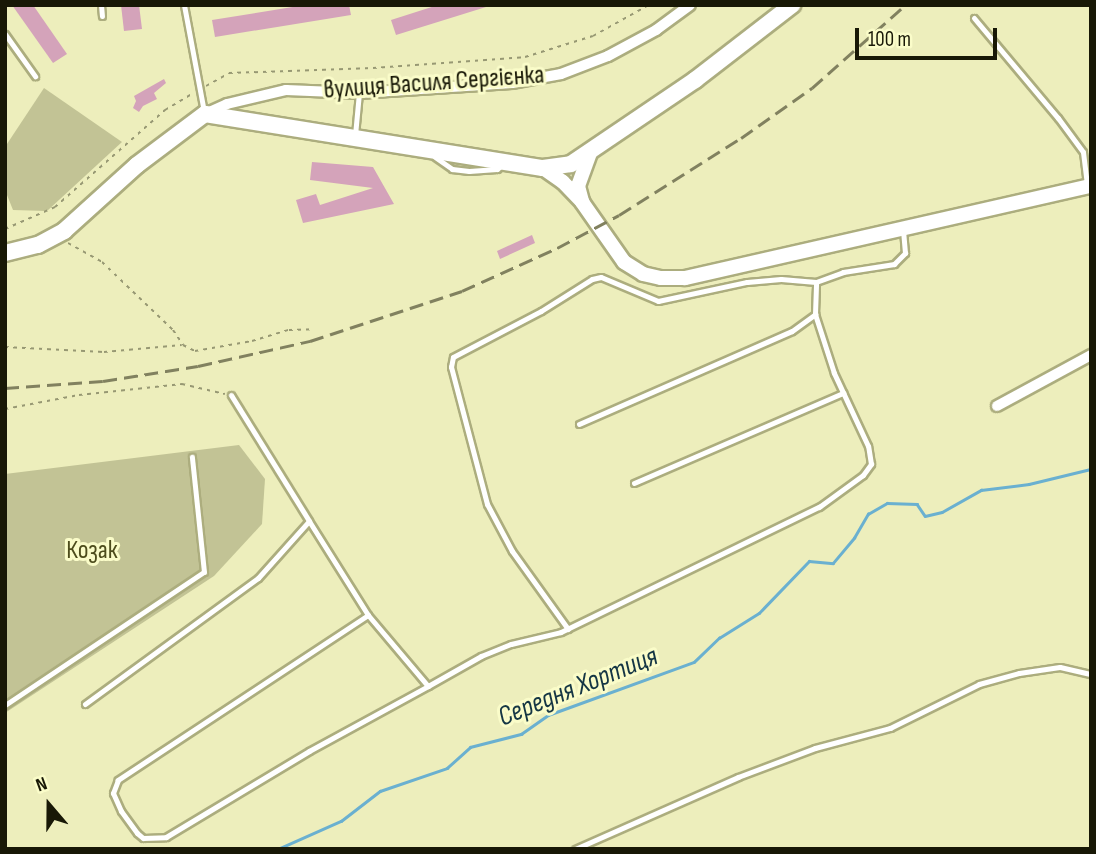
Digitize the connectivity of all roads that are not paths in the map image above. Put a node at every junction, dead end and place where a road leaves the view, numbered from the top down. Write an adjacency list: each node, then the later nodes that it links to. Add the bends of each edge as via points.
1 (101, 5): 5 (lane)
2 (690, 5): 9 (street, вулиця Василя Сергієнка, via 608,56 561,74 512,83)
3 (793, 5): 12 (main road)
4 (187, 6): 10 (lane)
5 (102, 16)
6 (974, 18): 14 (lane, via 1083,152)
7 (5, 34): 8 (lane)
8 (35, 76)
9 (359, 93): 10 (street, вулиця Василя Сергієнка, via 286,90); 11 (lane)
10 (205, 114): 11 (main road, вулиця Василя Сергієнка); 17 (main road, вулиця Василя Сергієнка, via 137,165 64,231 38,245)
11 (355, 136): 13 (main road, вулиця Василя Сергієнка)
12 (591, 151): 13 (main road, via 570,163); 15 (street, via 578,186)
13 (543, 168): 15 (street)
14 (1089, 186): 16 (street)
15 (582, 202): 16 (street, via 624,262 661,278 685,278)
16 (903, 230): 18 (lane, via 905,253 894,264 843,272)
17 (5, 253)
18 (816, 282): 19 (lane); 29 (lane, via 747,282 657,301 601,277 453,357 451,367 486,504 512,551)
19 (815, 314): 21 (lane); 24 (lane, via 792,331)
20 (1091, 355): 23 (street)
21 (843, 393): 26 (lane); 29 (lane, via 867,446 871,464 863,475 819,507)
22 (231, 395): 27 (lane)
23 (997, 406)
24 (579, 424)
25 (192, 457): 33 (lane, via 204,572)
26 (634, 483)
27 (309, 521): 28 (lane); 32 (lane, via 258,578)
28 (369, 615): 31 (lane); 31 (lane, via 118,780 113,793 137,834 166,837)
29 (568, 629): 31 (lane, via 481,656)
30 (1091, 674): 34 (lane, via 1060,667 979,684 890,728 815,748 737,777)
31 (428, 686)
32 (85, 704)
33 (5, 705)
34 (575, 849)

